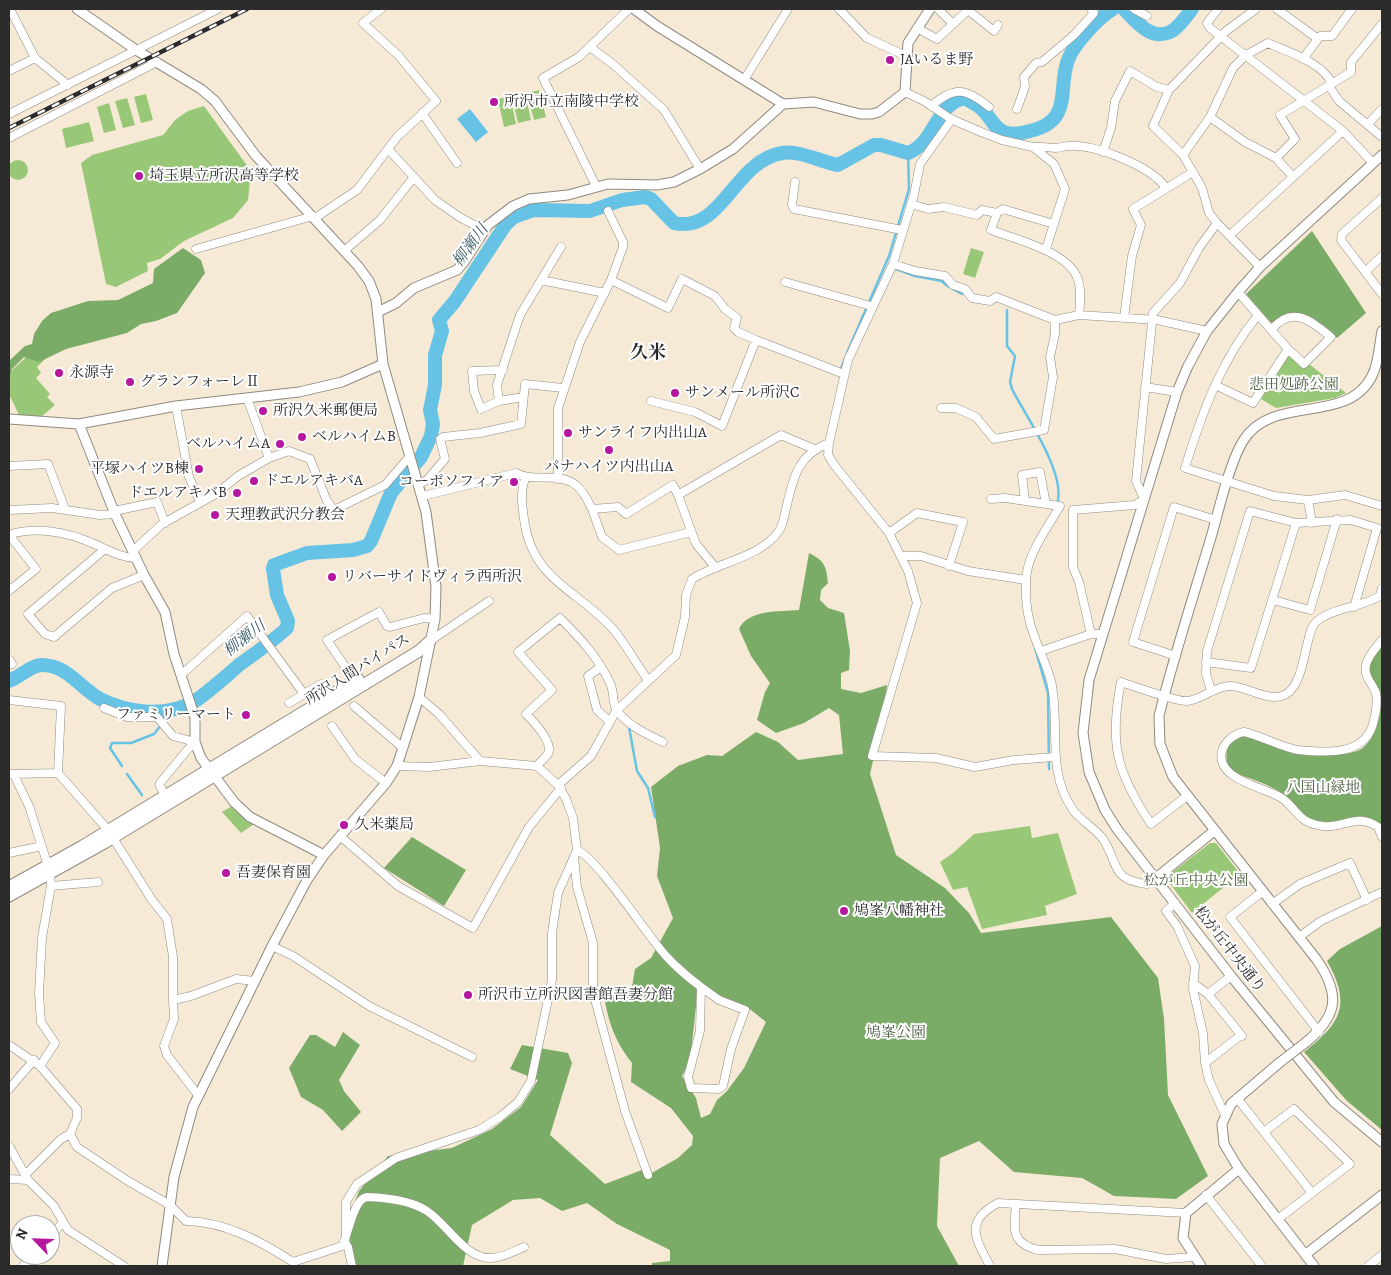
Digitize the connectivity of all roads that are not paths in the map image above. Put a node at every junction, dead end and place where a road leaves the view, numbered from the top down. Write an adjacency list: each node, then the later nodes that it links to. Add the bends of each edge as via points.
1 (10, 9): 28 (street)
2 (77, 9): 25 (street)
3 (218, 9): 25 (street)
4 (381, 9): 43 (street, via 363,23 399,56 436,101)
5 (629, 9): 24 (street)
6 (634, 9): 32 (street)
7 (788, 9): 32 (street)
8 (839, 9): 27 (street, via 866,38)
9 (930, 9): 21 (street)
10 (938, 9): 18 (street)
11 (1134, 9): 17 (street)
12 (1218, 9): 22 (street, via 1206,23)
13 (1256, 9): 22 (street)
14 (1277, 9): 23 (street)
15 (1352, 9): 23 (street, via 1332,36 1320,36)
16 (1095, 10): 41 (street, via 1074,35 1042,62 1036,63 1024,77 1025,87)
17 (1147, 16)
18 (952, 24): 19 (street, via 968,10 994,31); 21 (street, via 936,39)
19 (998, 26)
20 (1381, 27): 34 (street, via 1351,62 1351,72)
21 (917, 28): 27 (street, via 908,43)
22 (1220, 36): 26 (street); 35 (street)
23 (1318, 39): 29 (street)
24 (590, 47): 59 (street, via 664,110); 64 (street, via 570,64 543,78)
25 (136, 50): 30 (street); 33 (street)
26 (1246, 55): 29 (street, via 1268,43); 37 (street); 45 (street, via 1227,77)
27 (906, 56): 36 (street)
28 (35, 58): 31 (street); 33 (street)
29 (1303, 59): 34 (street, via 1329,76)
30 (157, 62): 49 (street); 70 (street, via 215,101 256,156)
31 (9, 71)
32 (744, 80): 38 (street)
33 (68, 85): 44 (street)
34 (1330, 85): 37 (street); 47 (street, via 1338,101)
35 (1169, 90): 53 (street, via 1157,88 1130,71 1115,101); 54 (street, via 1153,126)
36 (905, 92): 38 (street, via 872,114 814,102); 39 (street)
37 (1305, 101): 48 (street); 56 (street, via 1280,115 1295,139)
38 (783, 104): 59 (street, via 740,144)
39 (931, 106): 40 (street, via 959,91 968,92); 46 (street)
40 (989, 107)
41 (1017, 109)
42 (1382, 109): 47 (street)
43 (422, 113): 52 (street); 57 (street)
44 (9, 114)
45 (1210, 117): 54 (street); 56 (street, via 1245,142)
46 (951, 119): 51 (street, via 1002,140); 67 (street, via 920,164)
47 (1368, 124): 50 (street)
48 (1343, 131): 58 (street); 62 (street)
49 (9, 138)
50 (1382, 138)
51 (1033, 147): 53 (street, via 1069,146); 72 (street, via 1054,164 1065,189)
52 (388, 149): 61 (street); 70 (street, via 356,190)
53 (1103, 152): 65 (street, via 1134,164 1161,180)
54 (1183, 155): 60 (street)
55 (1382, 155): 58 (street, 松が丘中央通り)
56 (1276, 158): 62 (street)
57 (457, 163)
58 (1373, 163): 82 (street, 松が丘中央通り)
59 (700, 169): 64 (street, via 674,182 658,185 623,183)
60 (1193, 172): 65 (street); 71 (street, via 1202,188 1209,213)
61 (414, 177): 74 (street, via 435,200); 79 (street, via 380,220)
62 (1293, 178): 75 (street)
63 (795, 182): 73 (street, via 794,209)
64 (596, 186): 74 (street, via 518,203 500,214)
65 (1166, 188): 94 (street, via 1133,209 1142,225 1132,256)
66 (1382, 198): 83 (street, via 1342,234 1341,240)
67 (911, 204): 69 (street, via 977,215 982,210); 73 (street)
68 (608, 211): 85 (street, via 624,242)
69 (997, 213): 72 (street, via 1003,209); 78 (street, via 991,230)
70 (314, 217): 77 (street); 79 (street)
71 (1217, 223): 75 (street); 96 (street, via 1180,283 1153,313)
72 (1054, 224): 78 (street)
73 (898, 229): 81 (street)
74 (484, 230): 91 (street, via 456,270 414,288)
75 (1230, 235): 82 (street)
76 (561, 247): 84 (street)
77 (196, 249)
78 (1046, 249): 93 (street, via 1072,269 1078,278)
79 (344, 250): 91 (street, via 369,281)
80 (1382, 256): 83 (street)
81 (893, 264): 90 (street); 95 (street, via 916,272 944,276 972,298 990,301 996,297)
82 (1260, 267): 87 (street, 松が丘中央通り)
83 (1366, 271): 89 (street)
84 (541, 280): 88 (street); 103 (street, via 520,315)
85 (611, 280): 88 (street); 100 (street, via 668,308 682,279 715,296 737,318 734,328)
86 (784, 282): 90 (street)
87 (1238, 292): 92 (street); 98 (street, 松が丘中央通り)
88 (605, 293): 107 (street, via 580,342)
89 (1382, 294)
90 (871, 306): 104 (street)
91 (378, 312): 102 (street)
92 (1258, 315): 97 (street); 105 (street, via 1230,354)
93 (1079, 316): 94 (street); 95 (street)
94 (1124, 318): 96 (street)
95 (1055, 320): 114 (street, via 1050,357 1053,377 1044,430 994,439 976,417 956,408)
96 (1152, 320): 98 (street); 106 (street)
97 (1272, 329): 101 (street); 101 (street, via 1276,324 1299,316 1308,318 1331,336 1304,364)
98 (1207, 331): 108 (street, 松が丘中央通り)
99 (1382, 332): 125 (street, via 1376,365 1365,386 1342,402 1266,420 1243,440)
100 (756, 340): 104 (street); 112 (street, via 722,426 696,412)
101 (1288, 349): 105 (street, via 1253,403)
102 (382, 364): 110 (street, via 342,382 299,392); 120 (street)
103 (503, 370): 111 (street, via 497,385); 111 (street, via 472,371 474,391 481,409)
104 (844, 374): 117 (street)
105 (1215, 384): 125 (street, via 1185,468)
106 (1145, 387): 108 (street); 129 (street, via 1136,481)
107 (563, 388): 109 (street, via 525,384); 123 (street, via 557,415)
108 (1177, 392): 129 (street, 松が丘中央通り)
109 (523, 397): 111 (street); 124 (street, via 521,424 443,437 440,439 445,459 427,480)
110 (247, 398): 113 (street); 119 (street)
111 (499, 401)
112 (651, 401)
113 (176, 406): 116 (street); 132 (street, via 189,477)
114 (941, 408)
115 (9, 419): 116 (street)
116 (79, 424): 138 (street)
117 (829, 443): 118 (street); 145 (street, via 828,455 835,466)
118 (814, 449): 126 (street, via 781,435); 151 (street, via 797,470 782,524 775,536)
119 (269, 458): 120 (street, via 289,451 310,459 327,501 334,510 385,485); 132 (street)
120 (410, 458): 124 (street)
121 (9, 466): 135 (street, via 48,464)
122 (525, 478): 123 (street); 127 (street, via 511,473); 171 (street, via 520,492 526,537 538,560 556,582 613,629)
123 (558, 479): 136 (street, via 576,485)
124 (418, 480): 127 (street)
125 (1228, 481): 130 (street, via 1274,496); 140 (street)
126 (678, 495): 136 (street, via 674,486 626,514 618,507); 144 (street)
127 (423, 496): 159 (street, via 436,587)
128 (992, 498): 131 (street)
129 (1144, 498): 160 (street, via 1135,505 1073,510 1073,567); 161 (street, 松が丘中央通り)
130 (1308, 500): 134 (street, via 1345,495); 143 (street)
131 (1025, 501): 133 (street); 133 (street, via 1022,475 1040,472)
132 (200, 502): 141 (street)
133 (1046, 504): 153 (street, via 1060,506 1032,555)
134 (1382, 506)
135 (64, 509): 137 (street, via 33,507); 138 (street, via 100,515)
136 (592, 509): 144 (street, via 602,537 619,550)
137 (9, 510)
138 (114, 512): 141 (street, via 157,502); 148 (street)
139 (1337, 519): 143 (street); 156 (street, via 1310,610); 158 (street, via 1376,528)
140 (1216, 520): 165 (street); 165 (street, via 1174,507 1133,642)
141 (165, 523): 148 (street)
142 (1296, 523): 143 (street); 156 (street); 167 (street, via 1250,511)
143 (1312, 523)
144 (691, 532): 151 (street, via 696,544)
145 (889, 533): 149 (street); 150 (street, via 917,513 963,522)
146 (9, 535): 147 (street, via 29,530 51,532); 154 (street, via 36,569)
147 (105, 549): 148 (street); 152 (street, via 28,614 45,634 54,637 112,588)
148 (134, 554): 152 (street)
149 (902, 556): 150 (street, via 922,556); 188 (street, via 917,603 872,756 936,758 975,767)
150 (950, 566): 153 (street, via 985,575)
151 (716, 568): 171 (street, via 699,574 688,585 676,655)
152 (144, 575): 170 (street, via 165,612)
153 (1026, 580): 164 (street, via 1028,615)
154 (9, 588)
155 (1382, 588): 158 (street, via 1380,596)
156 (1273, 600): 167 (street, via 1252,668)
157 (489, 601): 162 (street)
158 (1354, 607): 173 (street, via 1327,615 1314,623 1297,681 1288,692 1275,697 1231,686)
159 (435, 619): 162 (street); 172 (street, via 424,618 390,627 379,612 327,640)
160 (1091, 634): 161 (street); 164 (street)
161 (1103, 634): 208 (street, 松が丘中央通り, via 1084,715 1083,733 1089,772 1105,810)
162 (430, 640): 172 (main road, 所沢入間バイパス); 177 (street); 192 (main road, 所沢入間バイパス, via 419,651)
163 (1382, 640): 202 (street, via 1369,655 1365,667 1376,692 1377,704 1373,725 1364,742 1354,749 1317,752 1295,749 1244,732 1237,733 1228,741 1221,758 1223,766 1235,778 1282,798 1295,814 1307,822 1324,827 1362,820 1378,827)
164 (1041, 651): 188 (street, via 1051,680 1056,710)
165 (1176, 656): 176 (street)
166 (9, 659): 168 (street, via 12,664)
167 (1206, 662): 173 (street)
168 (9, 665)
169 (601, 668): 182 (street, via 612,685); 183 (street, via 588,676 597,710); 191 (street, via 588,646 560,618 518,652 552,690 526,714 544,735 549,748)
170 (181, 676): 174 (street, via 247,616); 186 (street, via 194,713)
171 (648, 680): 182 (street)
172 (355, 681): 175 (main road, 所沢入間バイパス)
173 (1211, 690): 176 (street, via 1187,701)
174 (304, 694): 175 (street, via 323,684); 179 (street)
175 (331, 694): 192 (main road, 所沢入間バイパス)
176 (1165, 695): 198 (street, via 1159,716 1160,744 1173,777); 198 (street, via 1121,682 1115,713 1115,740 1121,768 1132,795 1151,824)
177 (419, 697): 187 (street); 189 (street, via 439,714)
178 (9, 700): 193 (street, via 61,706)
179 (289, 703)
180 (354, 706): 187 (street)
181 (104, 708): 186 (street, via 127,717 154,716 173,736)
182 (616, 711): 183 (street); 185 (street, via 628,723)
183 (609, 721): 196 (street, via 591,756)
184 (332, 726): 195 (street, via 355,759)
185 (663, 742)
186 (195, 743): 192 (street); 197 (street, via 160,783)
187 (403, 748): 190 (street)
188 (1055, 757): 208 (street, via 1064,793 1073,811 1103,840 1121,876 1146,884)
189 (480, 761): 190 (street, via 430,767); 191 (street)
190 (397, 766): 195 (street)
191 (537, 766): 196 (street)
192 (211, 772): 197 (main road, 所沢入間バイパス); 200 (main road, 所沢入間バイパス); 206 (street, via 250,817)
193 (58, 773): 194 (street); 200 (street)
194 (11, 774): 203 (street, via 29,806)
195 (386, 783): 201 (street)
196 (559, 787): 201 (street, via 529,828 473,928 398,886); 205 (street, via 573,818)
197 (165, 795): 200 (main road, 所沢入間バイパス)
198 (1187, 796): 199 (street)
199 (1214, 831): 208 (street); 211 (street)
200 (111, 834): 207 (main road, 所沢入間バイパス); 224 (street, via 167,919 173,957)
201 (340, 836): 206 (street)
202 (1382, 837)
203 (42, 846): 204 (street); 207 (street)
204 (9, 853)
205 (575, 853): 222 (street, via 582,852 666,956); 239 (street, via 577,887 593,943 593,992 625,1111); 251 (street, via 564,875 555,907 552,980 531,1082 518,1102 479,1130 396,1158 357,1184 346,1202)
206 (324, 855): 218 (street)
207 (50, 876): 209 (street); 210 (main road, 所沢入間バイパス); 213 (main road, 所沢入間バイパス); 228 (street, via 39,993 42,1022 55,1043)
208 (1156, 878): 215 (street, 松が丘中央通り)
209 (98, 882)
210 (9, 887)
211 (1263, 891): 216 (street); 225 (street, via 1230,917)
212 (1382, 892): 214 (street)
213 (9, 896)
214 (1367, 900): 216 (street, via 1350,862 1300,884); 217 (street, via 1321,920)
215 (1175, 903): 219 (street, 松が丘中央通り); 221 (street, via 1166,911 1177,926 1195,966)
216 (1272, 904): 217 (street)
217 (1299, 937): 225 (street, via 1324,970 1333,992 1331,1014)
218 (272, 946): 220 (street); 227 (street, via 293,956 369,1006)
219 (1231, 976): 223 (street); 236 (street, 松が丘中央通り, via 1334,1102)
220 (254, 981): 224 (street, via 236,979); 231 (street)
221 (1193, 983): 223 (street); 229 (street)
222 (701, 988): 222 (street, via 700,1032 688,1077 691,1088 719,1089 723,1086 731,1049 745,1010 719,1000)
223 (1208, 994): 229 (street, via 1241,1035)
224 (173, 1000): 231 (street, via 174,1019 164,1046 167,1055)
225 (1319, 1032): 232 (street, bridge)
226 (9, 1045): 228 (street)
227 (472, 1056)
228 (37, 1063): 230 (street); 235 (street, via 77,1109)
229 (1205, 1063): 233 (street, via 1208,1080)
230 (9, 1089)
231 (198, 1095): 245 (street, via 180,1150)
232 (1237, 1098): 233 (street); 234 (street)
233 (1225, 1115): 238 (street, via 1222,1124 1224,1144)
234 (1264, 1132): 242 (street); 242 (street, via 1294,1109 1350,1164)
235 (70, 1134): 240 (street, via 61,1138); 245 (street, via 77,1147)
236 (1382, 1142)
237 (9, 1146): 240 (street)
238 (1239, 1169): 243 (street); 248 (street)
239 (648, 1175)
240 (27, 1177): 241 (street); 249 (street, via 54,1206)
241 (9, 1179)
242 (1312, 1193): 248 (street)
243 (1206, 1195): 247 (street); 262 (street)
244 (1382, 1195): 253 (street)
245 (170, 1204): 256 (street, via 186,1221 201,1221 227,1228 266,1245); 258 (street)
246 (1016, 1204): 247 (street); 255 (street, via 1014,1229 1017,1238 1030,1248 1115,1249 1166,1259); 260 (street, via 998,1203 985,1210 975,1225 975,1238)
247 (1186, 1214): 255 (street, via 1183,1238)
248 (1278, 1218): 253 (street)
249 (62, 1223): 250 (street); 257 (street, via 75,1236)
250 (60, 1226)
251 (345, 1238): 252 (street, via 359,1200 374,1197 399,1200 426,1210 480,1256 504,1256); 256 (street, via 338,1248); 259 (street)
252 (524, 1247)
253 (1306, 1254): 263 (street)
254 (1382, 1255): 264 (street)
255 (1194, 1257): 261 (street)
256 (292, 1264)
257 (124, 1266)
258 (162, 1266)
259 (352, 1266)
260 (990, 1266)
261 (1201, 1266)
262 (1262, 1266)
263 (1314, 1266)
264 (1368, 1266)

